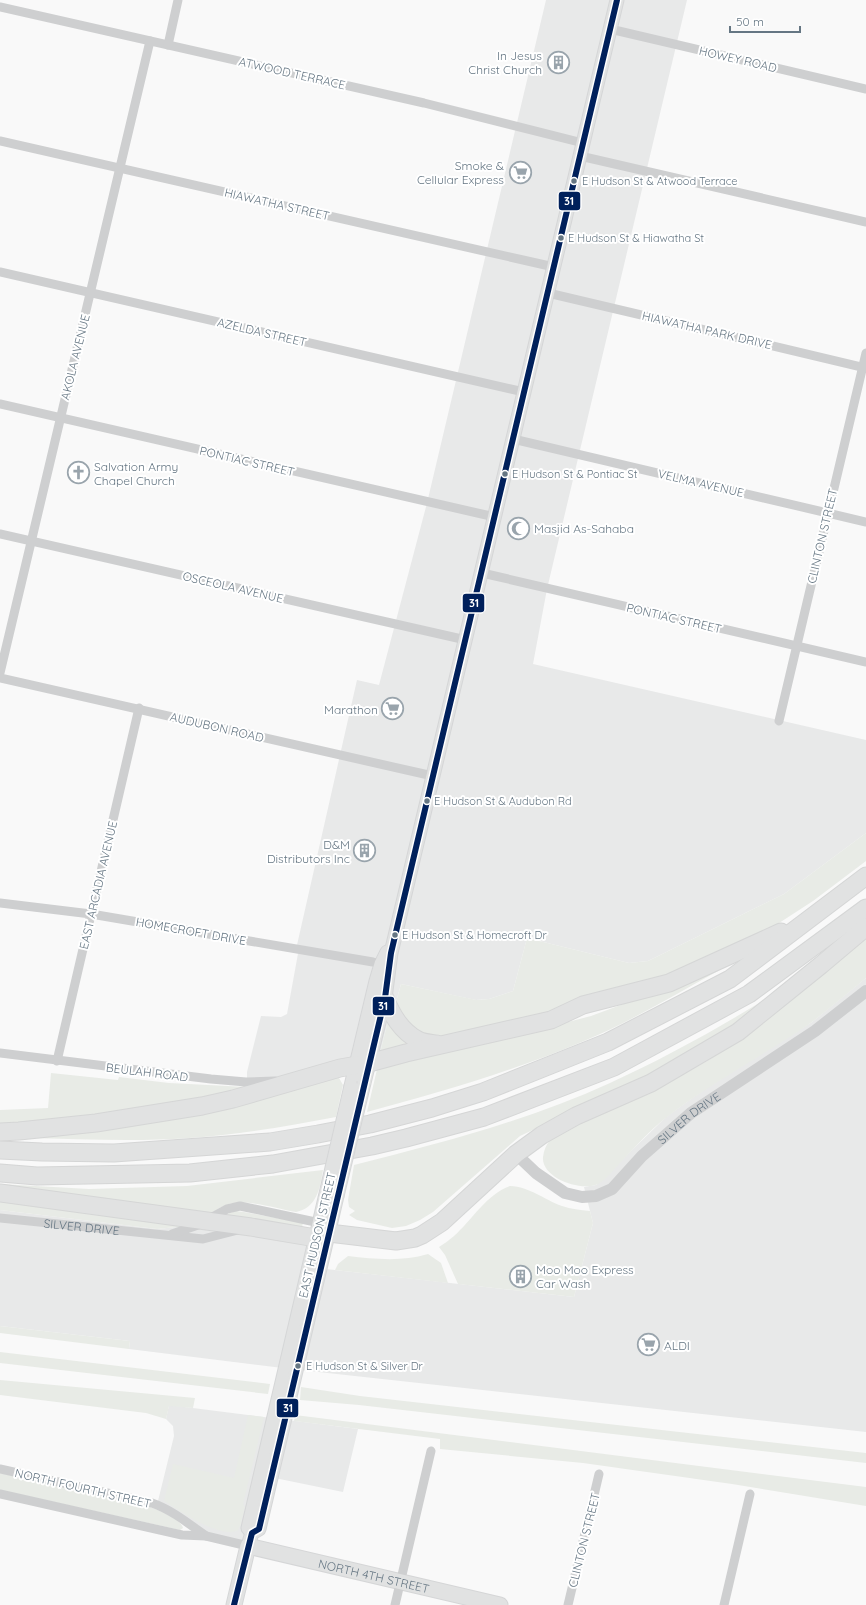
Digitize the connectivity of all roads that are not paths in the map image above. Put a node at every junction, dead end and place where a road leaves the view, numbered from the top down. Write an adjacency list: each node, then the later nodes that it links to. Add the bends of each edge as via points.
1 (178, 0): 6 (street)
2 (617, 0): 4 (main road, EAST HUDSON STREET)
3 (0, 7): 5 (street, ATWOOD TERRACE)
4 (610, 29): 7 (street, HOWEY ROAD); 9 (main road, EAST HUDSON STREET)
5 (150, 41): 6 (street, ATWOOD TERRACE); 10 (street, AKOLA AVENUE)
6 (168, 45): 9 (street, ATWOOD TERRACE, via 424,104)
7 (866, 89)
8 (0, 141): 10 (street, HIAWATHA STREET)
9 (582, 150): 11 (street, ATWOOD TERRACE); 12 (main road, EAST HUDSON STREET)
10 (120, 168): 12 (street, HIAWATHA STREET); 14 (street, AKOLA AVENUE)
11 (866, 222)
12 (554, 267): 15 (main road, EAST HUDSON STREET)
13 (0, 272): 14 (street, AZELDA STREET)
14 (91, 293): 18 (street, AZELDA STREET); 20 (street, AKOLA AVENUE)
15 (548, 293): 17 (street, HIAWATHA PARK DRIVE); 18 (main road, EAST HUDSON STREET)
16 (866, 353): 17 (street, CLINTON STREET)
17 (864, 367): 22 (street, CLINTON STREET)
18 (524, 392): 21 (main road, EAST HUDSON STREET)
19 (0, 404): 20 (street, PONTIAC STREET)
20 (60, 418): 23 (street, PONTIAC STREET); 26 (street, AKOLA AVENUE)
21 (513, 439): 22 (street, VELMA AVENUE); 23 (main road, EAST HUDSON STREET)
22 (828, 513): 24 (street, VELMA AVENUE); 29 (street, CLINTON STREET)
23 (495, 517): 27 (main road, EAST HUDSON STREET)
24 (866, 522)
25 (0, 534): 26 (street, OSCEOLA AVENUE)
26 (32, 542): 28 (street, OSCEOLA AVENUE); 31 (street, AKOLA AVENUE)
27 (482, 573): 28 (main road, EAST HUDSON STREET); 29 (street, PONTIAC STREET)
28 (466, 640): 35 (main road, EAST HUDSON STREET)
29 (796, 646): 30 (street, PONTIAC STREET); 34 (street, CLINTON STREET)
30 (866, 662)
31 (0, 673)
32 (0, 678): 33 (street, AUDUBON ROAD)
33 (139, 708): 35 (street, AUDUBON ROAD); 40 (street, EAST ARCADIA AVENUE)
34 (779, 720)
35 (434, 776): 42 (main road, EAST HUDSON STREET)
36 (866, 876): 37 (highway)
37 (833, 902): 46 (highway, via 780,932 669,983 583,1005 551,1020); 52 (highway, via 730,979 608,1042 483,1092 432,1108 350,1128 270,1142 114,1153)
38 (0, 903): 40 (street, HOMECROFT DRIVE)
39 (866, 908): 54 (highway, via 749,994 614,1067 484,1117 379,1145 273,1164 190,1173 37,1176)
40 (91, 914): 43 (street, HOMECROFT DRIVE); 48 (street, EAST ARCADIA AVENUE)
41 (866, 927): 53 (highway, via 738,1032 651,1083 576,1116 542,1135)
42 (395, 938): 43 (main road, EAST HUDSON STREET); 45 (main road, EAST HUDSON STREET)
43 (381, 964): 49 (main road, EAST HUDSON STREET)
44 (866, 991): 53 (street, SILVER DRIVE, via 815,1032 691,1113 642,1156 612,1189 596,1196 582,1197 565,1193 536,1173)
45 (385, 998): 46 (highway, via 400,1026 419,1041); 49 (main road, EAST HUDSON STREET)
46 (443, 1045): 49 (highway)
47 (0, 1054): 48 (street, BEULAH ROAD)
48 (57, 1061): 50 (street, BEULAH ROAD, via 232,1081)
49 (363, 1064): 50 (highway, via 333,1069); 56 (main road, EAST HUDSON STREET, bridge, via 364,1083); 56 (main road, EAST HUDSON STREET, bridge, via 351,1086)
50 (295, 1080): 51 (highway, via 233,1099 154,1114 96,1123)
51 (0, 1132)
52 (0, 1150)
53 (516, 1154): 60 (highway, via 442,1222 415,1238 388,1241)
54 (0, 1173)
55 (0, 1193): 58 (highway)
56 (331, 1197): 60 (main road, EAST HUDSON STREET)
57 (0, 1218): 61 (street, SILVER DRIVE)
58 (207, 1221): 59 (highway); 60 (street, SILVER DRIVE, via 227,1209 240,1206); 61 (street, SILVER DRIVE)
59 (251, 1227): 60 (highway); 61 (street, SILVER DRIVE, via 203,1239)
60 (322, 1231): 68 (main road, EAST HUDSON STREET, via 248,1528)
61 (162, 1236)
62 (431, 1451): 69 (street)
63 (0, 1469): 67 (street, NORTH FOURTH STREET, via 157,1505)
64 (600, 1474): 73 (street, CLINTON STREET)
65 (0, 1494): 67 (street, NORTH FOURTH STREET, via 182,1535)
66 (750, 1494): 74 (street)
67 (206, 1536): 68 (street, NORTH FOURTH STREET)
68 (250, 1540): 69 (main road, NORTH 4TH STREET); 70 (main road, EAST HUDSON STREET)
69 (401, 1582): 71 (street); 72 (main road, NORTH 4TH STREET)
70 (234, 1605)
71 (396, 1605)
72 (500, 1605)
73 (568, 1605)
74 (724, 1605)

